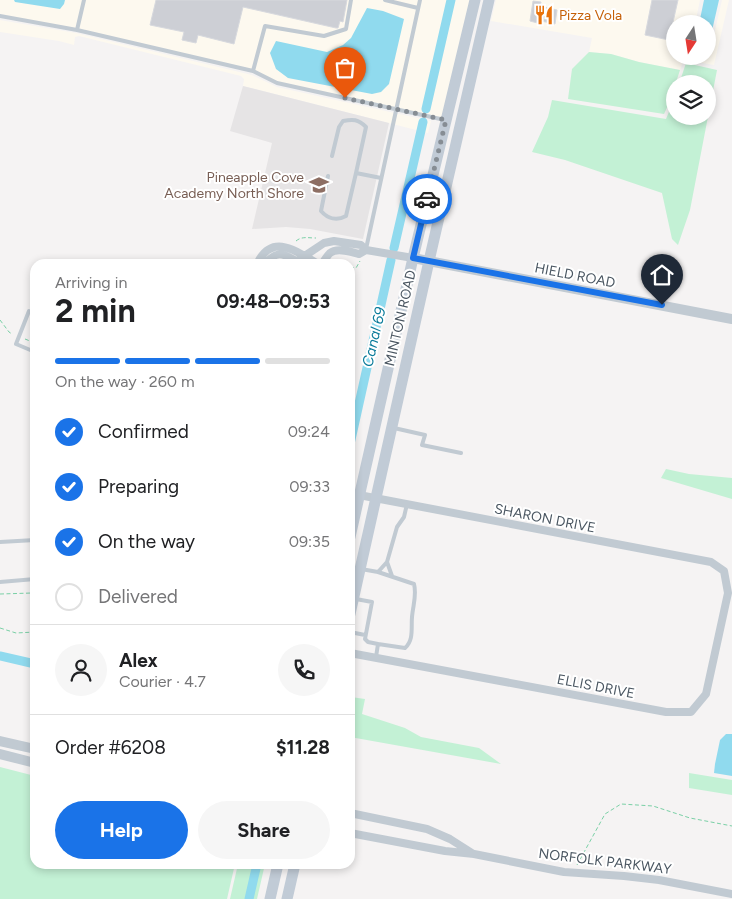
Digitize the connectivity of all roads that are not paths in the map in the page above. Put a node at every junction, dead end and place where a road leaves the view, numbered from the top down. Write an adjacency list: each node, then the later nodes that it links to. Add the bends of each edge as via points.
1 (84, 0): 9 (lane)
2 (351, 0): 10 (lane, via 346,29 324,36 264,26)
3 (385, 0): 7 (lane)
4 (420, 0): 7 (lane)
5 (474, 0): 12 (main road, MINTON ROAD)
6 (489, 0): 17 (main road, MINTON ROAD)
7 (418, 8): 11 (lane)
8 (0, 16): 9 (lane)
9 (77, 30): 10 (lane)
10 (253, 71): 11 (lane, via 278,83)
11 (395, 110): 12 (lane); 16 (lane)
12 (446, 120): 17 (main road, via 451,138 446,161); 19 (main road, MINTON ROAD)
13 (332, 156): 14 (lane, via 343,121 351,120 366,126)
14 (356, 173): 15 (lane, via 346,216 340,219 332,219 321,211); 16 (lane)
15 (328, 176)
16 (381, 178): 18 (lane)
17 (448, 179): 26 (main road, MINTON ROAD)
18 (366, 250): 19 (street); 24 (street, via 334,241 324,243); 25 (street, via 359,254 330,252)
19 (413, 258): 26 (street, HIELD ROAD); 32 (main road, MINTON ROAD)
20 (258, 259): 23 (street, via 268,248 284,246)
21 (270, 259): 22 (street, via 276,254)
22 (295, 259)
23 (298, 259)
24 (303, 259)
25 (325, 259)
26 (429, 261): 28 (street, HIELD ROAD); 30 (main road, MINTON ROAD)
27 (29, 311): 29 (lane, via 16,344)
28 (732, 318)
29 (30, 350)
30 (391, 428): 31 (lane, via 424,435 422,445); 33 (main road, MINTON ROAD)
31 (461, 453)
32 (359, 495): 33 (street, SHARON DRIVE); 35 (main road, MINTON ROAD)
33 (375, 498): 34 (street, SHARON DRIVE); 39 (main road, MINTON ROAD)
34 (407, 504): 38 (lane, via 404,517 396,527); 40 (street, SHARON DRIVE, via 711,562)
35 (355, 514)
36 (30, 540): 37 (lane)
37 (0, 542)
38 (387, 562): 41 (lane); 42 (lane)
39 (360, 569): 41 (lane); 45 (main road, MINTON ROAD)
40 (724, 571): 51 (street, ELLIS DRIVE, via 728,594 706,694 690,712 666,712)
41 (378, 572): 42 (lane)
42 (392, 576): 49 (lane, via 414,584 416,591 410,644 405,648)
43 (30, 580): 44 (lane)
44 (0, 582)
45 (355, 593)
46 (355, 598): 48 (lane, via 372,602)
47 (355, 633): 48 (lane)
48 (365, 635): 49 (lane, via 368,642)
49 (378, 644): 51 (lane)
50 (355, 653): 51 (street, ELLIS DRIVE)
51 (376, 657)
52 (0, 741): 53 (street)
53 (30, 748)
54 (0, 754): 55 (street)
55 (30, 762)
56 (355, 814): 58 (street, NORFOLK PARKWAY, via 427,829)
57 (355, 833): 58 (street, NORFOLK PARKWAY)
58 (474, 854): 61 (street, NORFOLK PARKWAY, via 564,872 658,880)
59 (277, 869): 62 (main road)
60 (294, 869): 63 (main road)
61 (732, 894)
62 (270, 899)
63 (287, 899)

